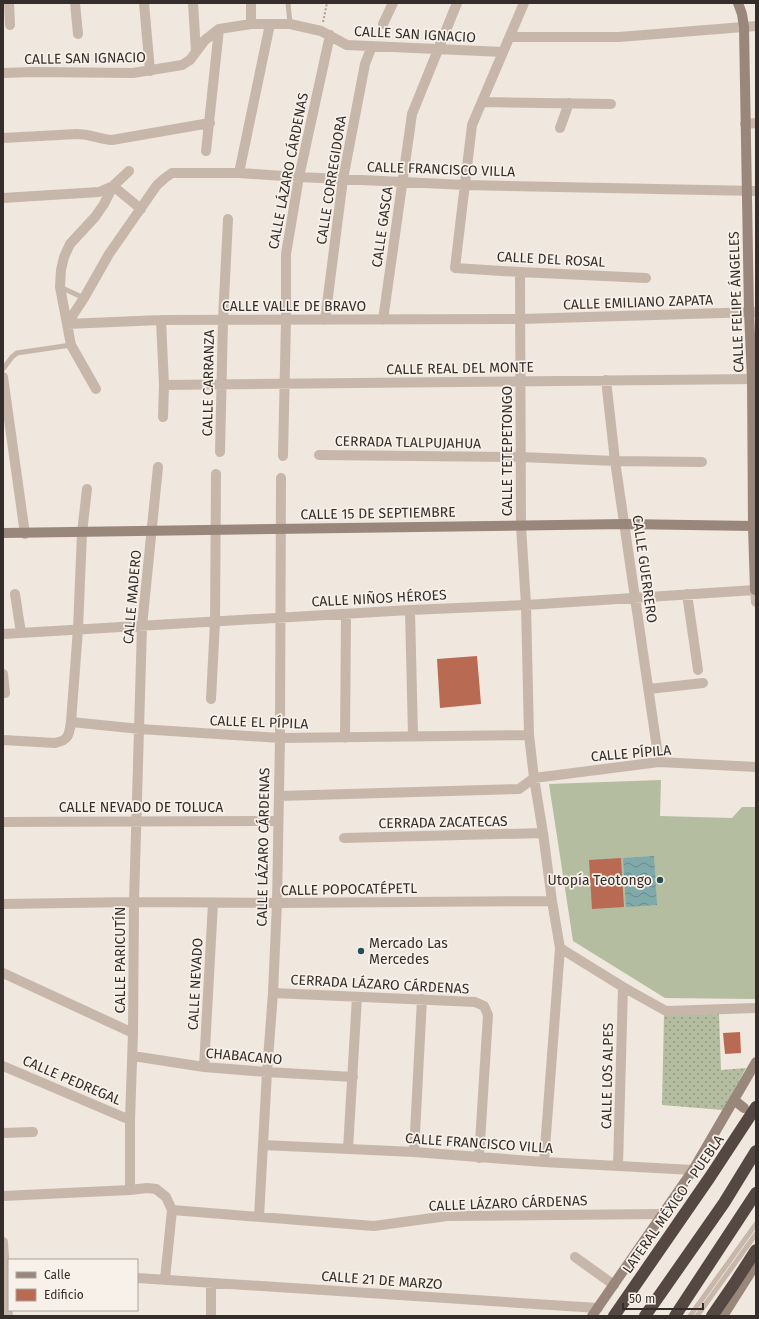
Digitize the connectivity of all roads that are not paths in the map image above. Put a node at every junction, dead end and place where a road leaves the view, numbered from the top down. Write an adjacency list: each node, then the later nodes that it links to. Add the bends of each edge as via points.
1 (9, 3): 15 (street)
2 (75, 3): 20 (street)
3 (144, 3): 26 (street)
4 (193, 3): 25 (street)
5 (251, 3): 11 (street)
6 (288, 3): 13 (lane)
7 (393, 3): 14 (street)
8 (457, 3): 23 (street, CALLE GASCA)
9 (524, 3): 21 (street)
10 (738, 3): 17 (street, CALLE FELIPE ÁNGELES)
11 (251, 24): 12 (street, CALLE SAN IGNACIO); 18 (street, CALLE SAN IGNACIO)
12 (270, 24): 13 (street, CALLE SAN IGNACIO); 38 (street)
13 (290, 24): 19 (street, CALLE SAN IGNACIO)
14 (383, 24)
15 (10, 25)
16 (756, 26): 17 (street)
17 (744, 27): 21 (street, via 619,38); 33 (street, CALLE FELIPE ÁNGELES)
18 (219, 29): 25 (street, CALLE SAN IGNACIO, via 205,40); 31 (street)
19 (325, 33): 22 (street, CALLE SAN IGNACIO, via 347,45); 39 (street, CALLE LÁZARO CÁRDENAS)
20 (78, 34)
21 (510, 37): 24 (street)
22 (372, 46): 23 (street, CALLE SAN IGNACIO); 40 (street, CALLE CORREGIDORA, via 365,64)
23 (438, 49): 24 (street, CALLE SAN IGNACIO); 41 (street, CALLE GASCA, via 412,114)
24 (503, 52): 28 (street)
25 (193, 56): 26 (street, CALLE SAN IGNACIO, via 182,65)
26 (150, 71): 27 (street, CALLE SAN IGNACIO)
27 (3, 73)
28 (482, 102): 29 (street); 42 (street, via 472,125)
29 (569, 103): 30 (street); 34 (street)
30 (611, 104)
31 (210, 123): 35 (street, via 112,140 88,134); 36 (street)
32 (756, 123): 33 (street)
33 (745, 124): 44 (street, CALLE FELIPE ÁNGELES)
34 (560, 128)
35 (3, 138)
36 (206, 151)
37 (129, 171): 43 (street)
38 (239, 173): 39 (street, CALLE FRANCISCO VILLA); 46 (street, CALLE FRANCISCO VILLA, via 172,173 157,186)
39 (299, 177): 40 (street, CALLE FRANCISCO VILLA); 56 (street, CALLE LÁZARO CÁRDENAS, via 286,254)
40 (343, 179): 41 (street, CALLE FRANCISCO VILLA); 57 (street, CALLE CORREGIDORA)
41 (402, 182): 42 (street, CALLE FRANCISCO VILLA); 58 (street, CALLE GASCA)
42 (465, 185): 44 (street, CALLE FRANCISCO VILLA); 48 (street, CALLE DEL ROSAL, via 455,268)
43 (113, 186): 45 (street, via 99,192); 46 (street); 50 (street, via 95,217 70,244 62,263)
44 (751, 191): 52 (street, CALLE FELIPE ÁNGELES)
45 (3, 198)
46 (141, 209): 51 (street, CALLE FRANCISCO VILLA, via 109,254)
47 (228, 219): 55 (street, CALLE CARRANZA)
48 (520, 272): 49 (street, CALLE DEL ROSAL); 53 (street, CALLE TETEPETONGO)
49 (646, 278)
50 (60, 287): 51 (lane); 59 (street)
51 (84, 298): 59 (street, CALLE FRANCISCO VILLA)
52 (752, 312): 53 (street, CALLE EMILIANO ZAPATA); 63 (street, CALLE FELIPE ÁNGELES)
53 (521, 319): 58 (street, CALLE VALLE DE BRAVO); 65 (street, CALLE TETEPETONGO)
54 (161, 320): 55 (street, CALLE VALLE DE BRAVO); 59 (street, CALLE VALLE DE BRAVO); 67 (street)
55 (223, 320): 56 (street, CALLE VALLE DE BRAVO); 68 (street, CALLE CARRANZA)
56 (286, 320): 57 (street, CALLE VALLE DE BRAVO); 66 (street, CALLE LÁZARO CÁRDENAS)
57 (325, 320): 58 (street, CALLE VALLE DE BRAVO)
58 (383, 320)
59 (67, 324): 60 (street)
60 (71, 345): 61 (lane, via 17,353); 69 (street)
61 (3, 370)
62 (3, 377): 89 (street)
63 (754, 379): 64 (street, CALLE REAL DEL MONTE); 83 (street, CALLE FELIPE ÁNGELES)
64 (606, 380): 65 (street, CALLE REAL DEL MONTE); 75 (street, CALLE GUERRERO)
65 (521, 381): 66 (street, CALLE REAL DEL MONTE); 74 (street, CALLE TETEPETONGO)
66 (285, 384): 68 (street, CALLE REAL DEL MONTE); 73 (street, CALLE LÁZARO CÁRDENAS)
67 (164, 385): 68 (street, CALLE REAL DEL MONTE); 70 (street)
68 (222, 385): 71 (street, CALLE CARRANZA)
69 (96, 389)
70 (163, 417)
71 (220, 452)
72 (319, 455): 74 (street, CERRADA TLALPUJAHUA)
73 (283, 456)
74 (521, 457): 75 (street, CERRADA TLALPUJAHUA); 82 (street, CALLE TETEPETONGO)
75 (616, 461): 76 (street); 81 (street, CALLE GUERRERO)
76 (702, 462)
77 (158, 467): 86 (street, CALLE MADERO)
78 (216, 474): 85 (street)
79 (281, 478): 84 (street, CALLE LÁZARO CÁRDENAS)
80 (87, 489): 88 (street)
81 (625, 524): 82 (street, CALLE 15 DE SEPTIEMBRE); 83 (street, CALLE 15 DE SEPTIEMBRE); 93 (street, CALLE GUERRERO)
82 (521, 526): 84 (street, CALLE 15 DE SEPTIEMBRE); 95 (street, CALLE TETEPETONGO)
83 (753, 526): 90 (street, CALLE FELIPE ÁNGELES)
84 (282, 528): 85 (street, CALLE 15 DE SEPTIEMBRE); 98 (street, CALLE LÁZARO CÁRDENAS)
85 (215, 529): 86 (street, CALLE 15 DE SEPTIEMBRE); 99 (street)
86 (151, 532): 88 (street, CALLE 15 DE SEPTIEMBRE); 100 (street, CALLE MADERO)
87 (3, 533): 89 (street, CALLE 15 DE SEPTIEMBRE)
88 (82, 533): 89 (street, CALLE 15 DE SEPTIEMBRE); 101 (street)
89 (25, 534)
90 (756, 590): 92 (street, CALLE NIÑOS HÉROES); 94 (street, CALLE FELIPE ÁNGELES)
91 (16, 594): 102 (street)
92 (687, 594): 93 (street, CALLE NIÑOS HÉROES); 104 (street)
93 (635, 597): 95 (street, CALLE NIÑOS HÉROES); 107 (street, CALLE GUERRERO)
94 (756, 602)
95 (526, 605): 96 (street, CALLE NIÑOS HÉROES); 112 (street, CALLE TETEPETONGO)
96 (410, 610): 97 (street, CALLE NIÑOS HÉROES); 113 (street)
97 (346, 614): 98 (street, CALLE NIÑOS HÉROES); 115 (street)
98 (281, 618): 99 (street, CALLE NIÑOS HÉROES); 114 (street, CALLE LÁZARO CÁRDENAS)
99 (215, 622): 100 (street, CALLE NIÑOS HÉROES); 109 (street)
100 (142, 626): 101 (street, CALLE NIÑOS HÉROES); 111 (street, CALLE MADERO)
101 (78, 630): 102 (street, CALLE NIÑOS HÉROES); 110 (street)
102 (21, 633): 103 (street, CALLE NIÑOS HÉROES)
103 (3, 634)
104 (698, 670)
105 (3, 674): 108 (street)
106 (703, 683): 107 (street)
107 (649, 690): 117 (street, CALLE GUERRERO)
108 (5, 693)
109 (211, 699)
110 (71, 722): 111 (street, CALLE EL PÍPILA); 116 (street, via 69,736 63,741 55,743)
111 (140, 730): 114 (street, CALLE EL PÍPILA); 123 (street, CALLE PARICUTÍN)
112 (529, 735): 113 (street, CALLE EL PÍPILA); 119 (street, CALLE TETEPETONGO)
113 (413, 736): 115 (street, CALLE EL PÍPILA)
114 (280, 738): 115 (street, CALLE EL PÍPILA); 120 (street, CALLE LÁZARO CÁRDENAS)
115 (345, 738)
116 (3, 740)
117 (659, 762): 118 (street, CALLE PÍPILA); 119 (street, CALLE PÍPILA)
118 (756, 767)
119 (534, 778): 120 (street, via 519,789); 124 (street, CALLE TETEPETONGO)
120 (279, 796): 121 (street, CALLE LÁZARO CÁRDENAS)
121 (278, 821): 123 (street, CALLE NEVADO DE TOLUCA); 130 (street, CALLE LÁZARO CÁRDENAS)
122 (3, 822): 123 (street, CALLE NEVADO DE TOLUCA)
123 (136, 822): 127 (street, CALLE PARICUTÍN)
124 (543, 834): 125 (street, CERRADA ZACATECAS); 126 (street, CALLE TETEPETONGO)
125 (344, 838)
126 (552, 901): 130 (street, CALLE POPOCATÉPETL); 131 (street, CALLE TETEPETONGO)
127 (134, 902): 128 (street, CALLE POPOCATÉPETL); 129 (street, CALLE POPOCATÉPETL); 138 (street, CALLE PARICUTÍN)
128 (213, 903): 130 (street, CALLE POPOCATÉPETL); 142 (street, CALLE NEVADO)
129 (3, 904)
130 (277, 904): 134 (street, CALLE LÁZARO CÁRDENAS)
131 (560, 948): 133 (street); 155 (street, CALLE TETEPETONGO)
132 (3, 973): 138 (street)
133 (623, 987): 137 (street, via 666,1011); 156 (street, CALLE LOS ALPES)
134 (273, 993): 135 (street, CERRADA LÁZARO CÁRDENAS); 143 (street, CALLE LÁZARO CÁRDENAS)
135 (357, 997): 136 (street, CERRADA LÁZARO CÁRDENAS); 144 (street)
136 (422, 999): 153 (street); 154 (street, CERRADA LÁZARO CÁRDENAS, via 475,1002 484,1006 488,1015)
137 (756, 1008)
138 (133, 1033): 139 (street, CALLE PARICUTÍN)
139 (133, 1056): 142 (street, CHABACANO); 147 (street, CALLE PARICUTÍN)
140 (756, 1062): 145 (street)
141 (3, 1066): 147 (street, CALLE PEDREGAL)
142 (204, 1067): 143 (street, CHABACANO)
143 (267, 1072): 144 (street, CHABACANO); 150 (street, CALLE LÁZARO CÁRDENAS)
144 (353, 1077): 151 (street)
145 (734, 1100): 146 (street); 157 (street)
146 (750, 1108): 178 (highway, LATERAL MÉXICO - PUEBLA, via 710,1177)
147 (130, 1120): 158 (street, CALLE PARICUTÍN)
148 (33, 1132): 149 (street)
149 (3, 1133)
150 (263, 1145): 151 (street, CALLE FRANCISCO VILLA); 163 (street, CALLE LÁZARO CÁRDENAS)
151 (348, 1149): 153 (street, CALLE FRANCISCO VILLA)
152 (756, 1151): 179 (highway, via 724,1203)
153 (414, 1152): 154 (street, CALLE FRANCISCO VILLA)
154 (479, 1158): 155 (street, CALLE FRANCISCO VILLA)
155 (544, 1162): 156 (street, CALLE FRANCISCO VILLA)
156 (618, 1166): 157 (street, CALLE FRANCISCO VILLA)
157 (693, 1170): 162 (street)
158 (130, 1190): 160 (street); 161 (street, via 156,1189 166,1197)
159 (756, 1193): 180 (highway)
160 (3, 1196)
161 (172, 1210): 163 (street, CALLE LÁZARO CÁRDENAS); 172 (street)
162 (662, 1214): 163 (street, CALLE LÁZARO CÁRDENAS, via 447,1216 374,1226); 174 (street)
163 (259, 1217)
164 (756, 1224): 181 (lane)
165 (756, 1234): 182 (lane)
166 (3, 1242): 170 (street)
167 (756, 1250): 183 (highway)
168 (575, 1257): 174 (street)
169 (756, 1264): 184 (street)
170 (7, 1273): 176 (street)
171 (138, 1278): 172 (street, CALLE 21 DE MARZO)
172 (165, 1279): 173 (street, CALLE 21 DE MARZO)
173 (211, 1283): 175 (street, CALLE 21 DE MARZO); 177 (street)
174 (614, 1285): 175 (street)
175 (595, 1312)
176 (8, 1316)
177 (212, 1316)
178 (614, 1316)
179 (645, 1316)
180 (675, 1316)
181 (690, 1316)
182 (697, 1316)
183 (712, 1316)
184 (723, 1316)

